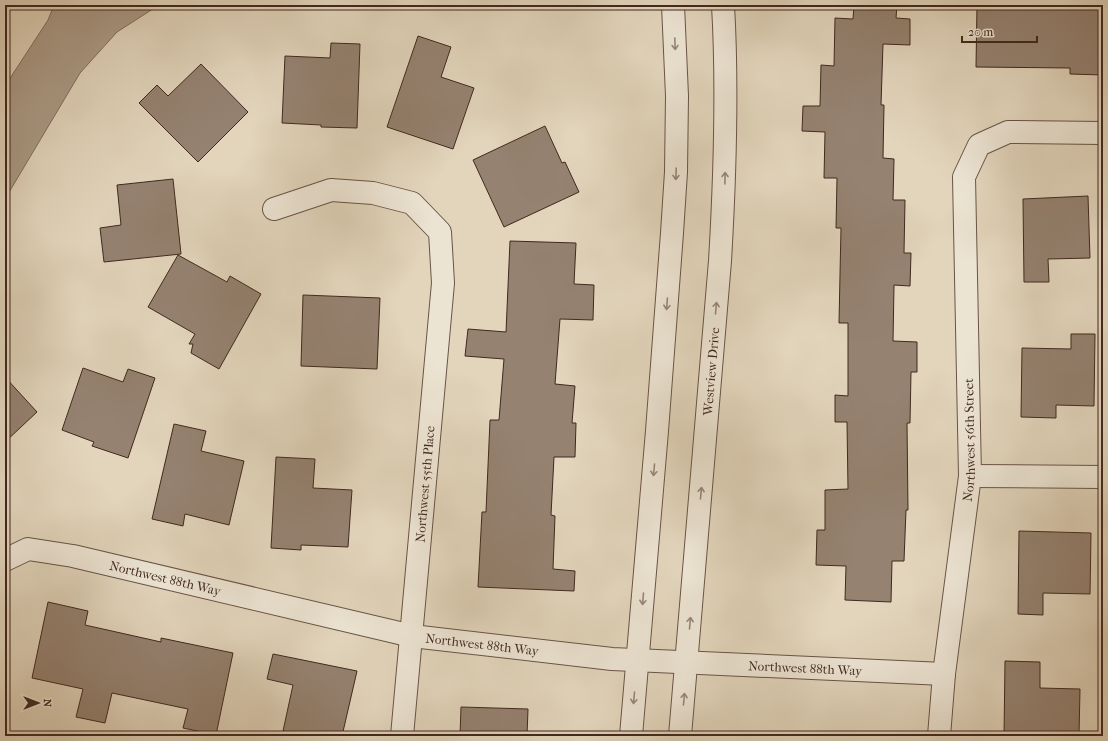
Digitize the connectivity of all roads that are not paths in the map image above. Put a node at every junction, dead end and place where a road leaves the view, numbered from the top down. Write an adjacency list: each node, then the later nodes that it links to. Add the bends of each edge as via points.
1 (674, 5): 9 (street, one-way to 9, via 677,96 674,210)
2 (723, 5): 10 (street, Westview Drive, one-way to 2, via 725,188)
3 (1103, 133): 5 (street, Northwest 56th Street, via 1008,132 979,145 964,177)
4 (274, 209): 8 (street, Northwest 55th Place, via 332,190 373,193 412,203 440,232 444,283)
5 (970, 476): 6 (street); 11 (street, Northwest 56th Street)
6 (1103, 477)
7 (5, 560): 8 (street, Northwest 88th Way, via 28,549 73,556)
8 (412, 636): 9 (street, Northwest 88th Way); 12 (street, Northwest 55th Place)
9 (638, 660): 10 (street, Northwest 88th Way); 13 (street, one-way to 13)
10 (687, 662): 11 (street, Northwest 88th Way); 14 (street, Westview Drive, one-way to 10)
11 (944, 674): 15 (street, Northwest 56th Street)
12 (402, 736)
13 (631, 736)
14 (680, 736)
15 (939, 736)

